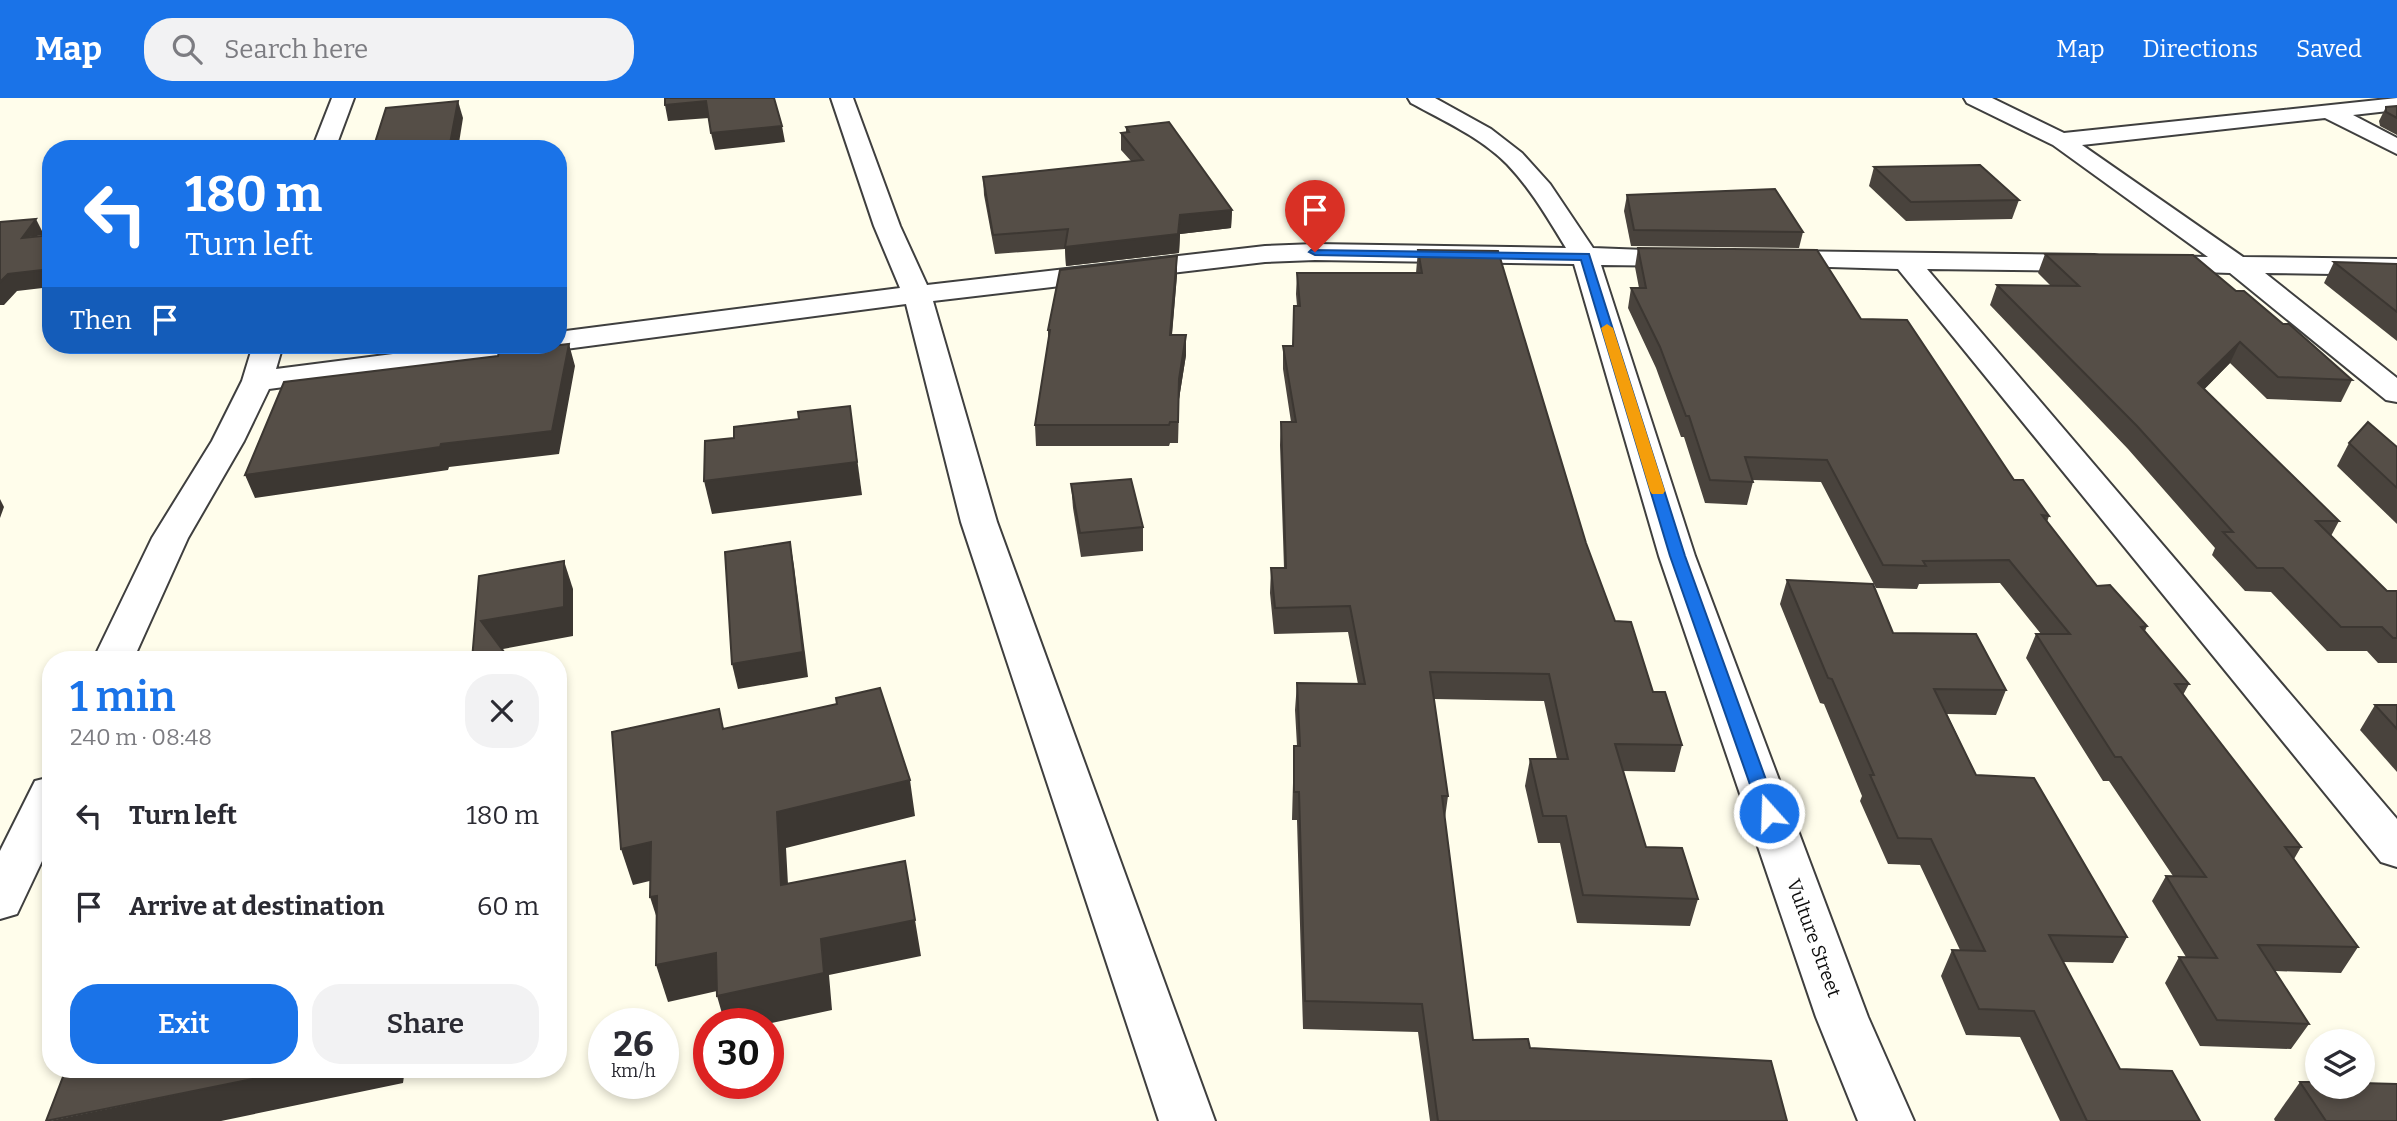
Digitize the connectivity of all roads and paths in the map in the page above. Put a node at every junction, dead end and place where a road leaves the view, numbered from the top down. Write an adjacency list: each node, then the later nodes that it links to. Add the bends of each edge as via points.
1 (343, 98): 8 (street)
2 (842, 98): 16 (street, via 887,226)
3 (1419, 98): 10 (street, Vulture Street, via 1483,134 1514,158 1541,189)
4 (1975, 98): 7 (street)
5 (2397, 104): 6 (street)
6 (2326, 110): 7 (street); 9 (street)
7 (2061, 139): 14 (street)
8 (327, 140)
9 (2397, 147)
10 (1585, 257): 11 (street); 16 (street, via 1265,254); 27 (street, Vulture Street, via 1677,556 1842,1017)
11 (1711, 258)
12 (1738, 258): 13 (street)
13 (1905, 260): 14 (street); 24 (street)
14 (2237, 265): 15 (street); 21 (street)
15 (2397, 267)
16 (918, 294): 17 (street); 26 (street, via 979,522)
17 (567, 340)
18 (265, 354): 20 (street)
19 (461, 354): 20 (street)
20 (257, 381): 22 (street, via 228,441 170,538)
21 (2397, 393)
22 (117, 651)
23 (42, 811): 25 (street)
24 (2397, 850)
25 (0, 901)
26 (1186, 1121)
27 (1886, 1121)

